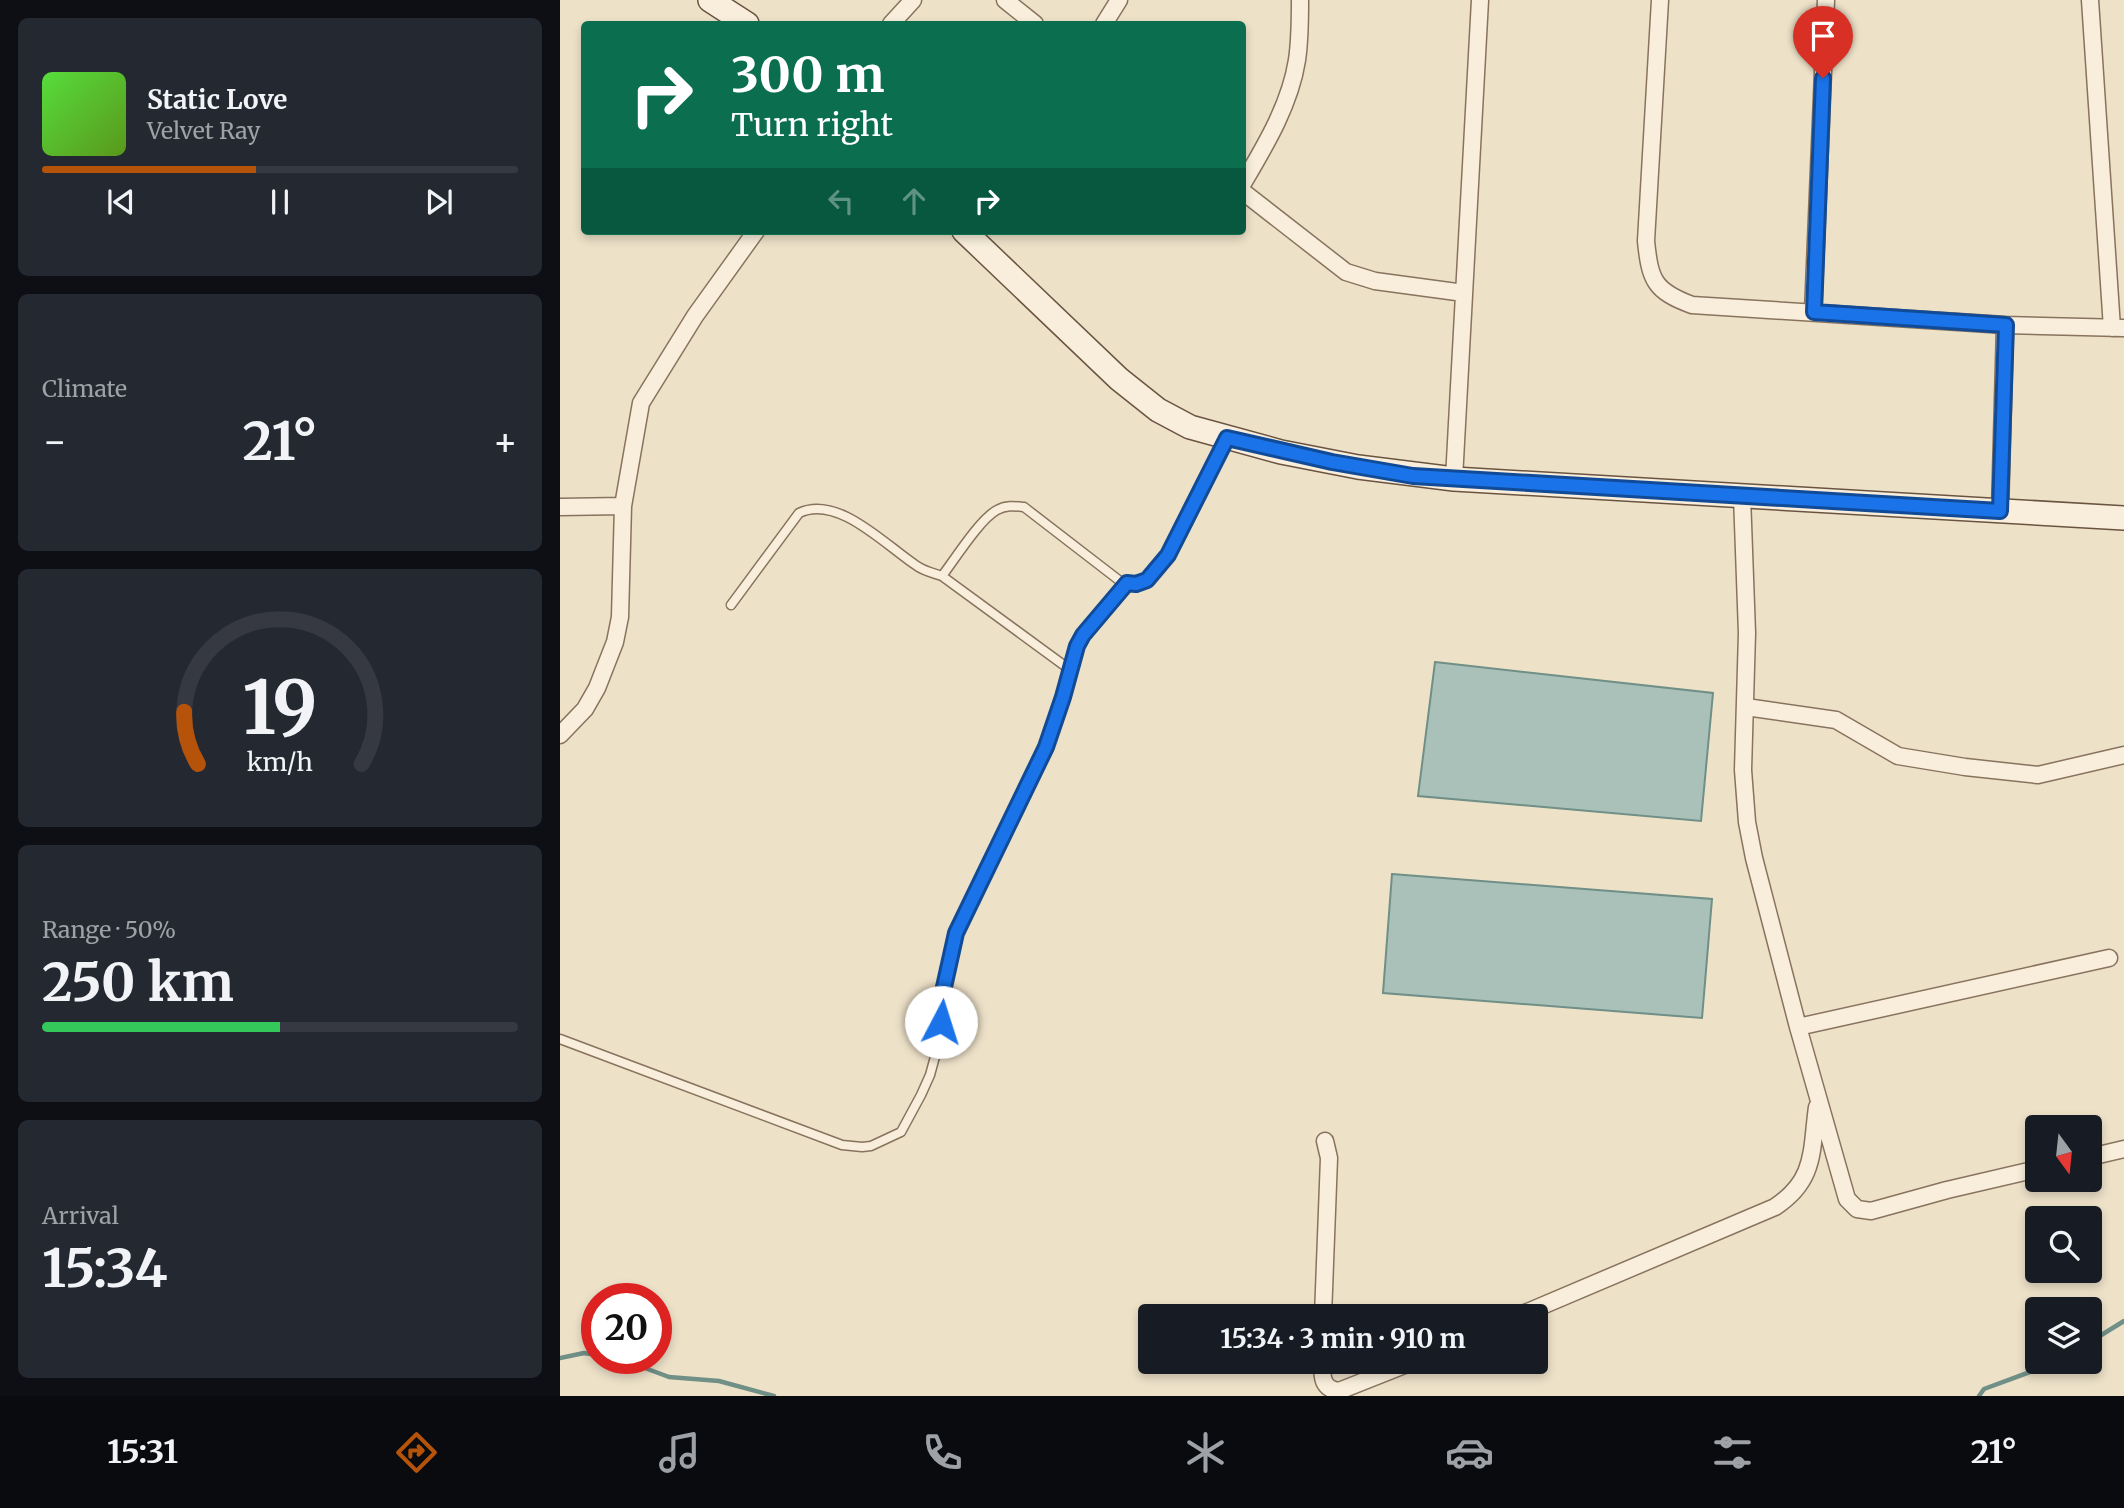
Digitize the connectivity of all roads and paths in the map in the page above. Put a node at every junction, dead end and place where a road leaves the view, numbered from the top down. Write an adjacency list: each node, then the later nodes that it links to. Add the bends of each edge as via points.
1 (710, 0): 10 (street)
2 (913, 0): 11 (street)
3 (1005, 0): 12 (street)
4 (1119, 0): 13 (street)
5 (1300, 0): 14 (street, via 1292,83)
6 (1480, 0): 18 (street)
7 (1660, 0): 19 (street, via 1646,241 1654,281 1667,296 1692,305)
8 (1826, 0): 19 (street)
9 (2090, 0): 21 (street)
10 (742, 21)
11 (894, 21)
12 (1030, 21)
13 (1106, 21)
14 (1246, 178)
15 (1246, 194): 18 (street, via 1346,272 1375,281)
16 (753, 235): 25 (street, via 641,403)
17 (968, 235): 22 (street, via 1119,379 1168,415)
18 (1464, 293): 23 (street)
19 (1814, 312): 20 (street)
20 (2006, 325): 21 (street); 27 (street)
21 (2118, 328)
22 (1227, 438): 23 (street, via 1358,467); 30 (lane, via 1168,555 1147,580)
23 (1454, 479): 24 (street)
24 (1742, 496): 27 (street); 33 (street)
25 (623, 506): 26 (street); 34 (street, via 620,617 615,642 585,709)
26 (560, 507)
27 (2000, 511): 28 (street)
28 (2124, 518)
29 (942, 576): 30 (lane, via 989,516 1013,505 1024,507); 31 (lane, via 919,568 834,510 815,508 799,513); 32 (lane)
30 (1127, 583): 32 (lane, via 1083,635)
31 (731, 605)
32 (1069, 669): 38 (lane, via 1046,747 956,933 930,1075 901,1132 871,1146 842,1145)
33 (1746, 707): 35 (street, via 1836,720 1905,758 2021,774 2049,773); 37 (street, via 1743,782 1747,822)
34 (560, 735)
35 (2124, 755)
36 (2109, 958): 37 (street)
37 (1798, 1027): 39 (street)
38 (560, 1040)
39 (1818, 1098): 43 (street, via 1847,1199 1857,1209 1871,1211); 45 (street, via 1807,1171 1793,1195 1737,1224)
40 (1325, 1141): 44 (street, via 1329,1158)
41 (2124, 1149): 42 (street)
42 (2102, 1154)
43 (2025, 1172)
44 (1323, 1304)
45 (1547, 1304)
46 (1324, 1374): 47 (street, via 1328,1388 1339,1391)
47 (1382, 1374)

